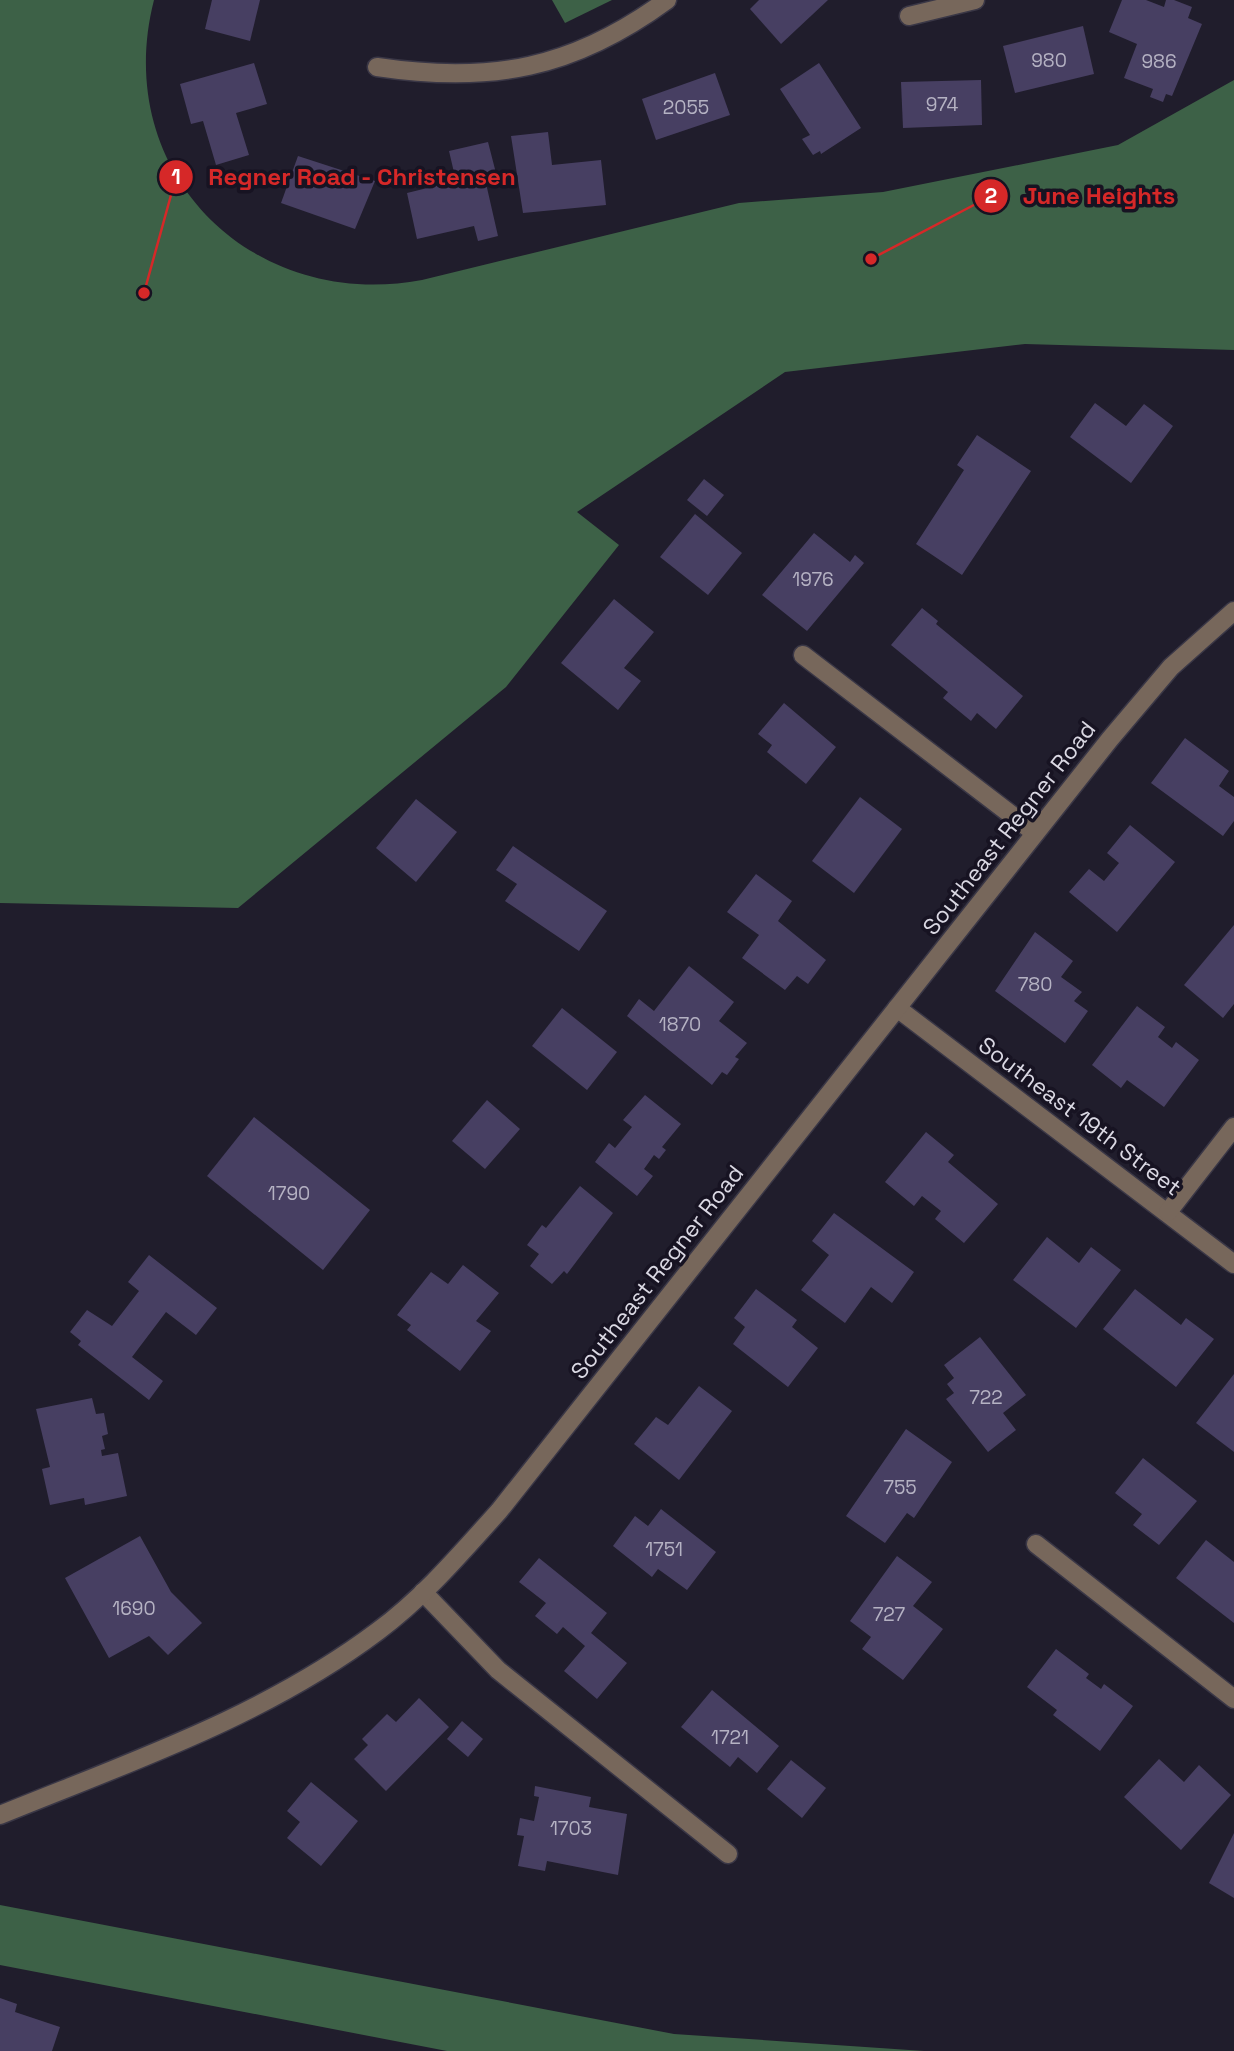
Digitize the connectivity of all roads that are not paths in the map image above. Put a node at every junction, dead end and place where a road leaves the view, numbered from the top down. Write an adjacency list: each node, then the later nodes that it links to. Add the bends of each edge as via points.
1 (667, 0): 4 (street, via 613,36 543,63 469,75)
2 (975, 0): 3 (street)
3 (909, 16)
4 (377, 67)
5 (1234, 611): 7 (street, Southeast Regner Road, via 1171,667)
6 (803, 655): 7 (street)
7 (1035, 833): 8 (street, Southeast Regner Road)
8 (897, 1008): 10 (street, Southeast 19th Street); 13 (street, Southeast Regner Road, via 499,1511)
9 (1234, 1127): 10 (street)
10 (1168, 1212): 11 (street, Southeast 19th Street)
11 (1234, 1264)
12 (1036, 1544): 14 (street)
13 (423, 1592): 15 (street, Southeast Regner Road, via 378,1631 295,1687 215,1727); 16 (street, via 498,1670)
14 (1234, 1699)
15 (0, 1815)
16 (727, 1854)

